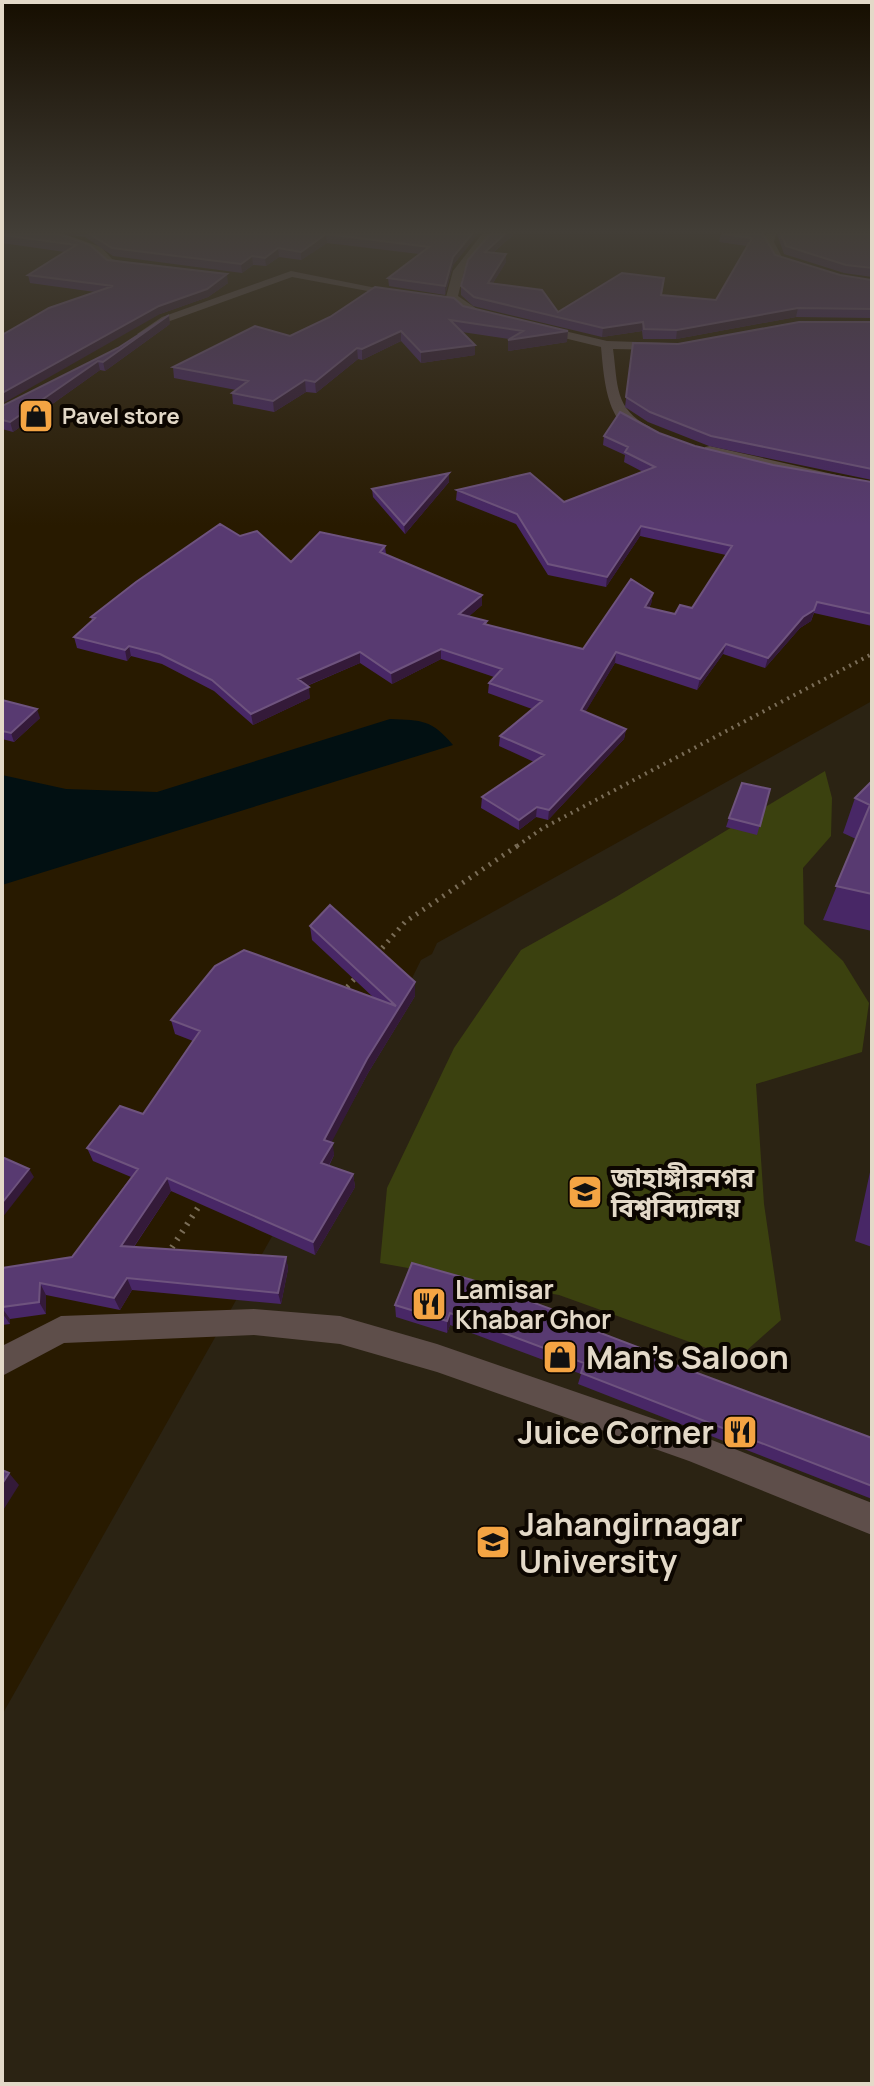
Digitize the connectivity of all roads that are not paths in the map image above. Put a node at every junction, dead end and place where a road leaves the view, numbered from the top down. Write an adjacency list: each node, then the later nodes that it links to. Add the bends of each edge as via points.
1 (147, 331): 3 (street)
2 (548, 331): 4 (street)
3 (127, 344)
4 (607, 345): 5 (street); 6 (street, via 615,409 636,427)
5 (676, 346)
6 (664, 438)
7 (690, 445): 8 (street)
8 (872, 487)
9 (2, 1362): 10 (street, via 61,1330 254,1322 340,1330 437,1358 689,1446)
10 (872, 1519)

